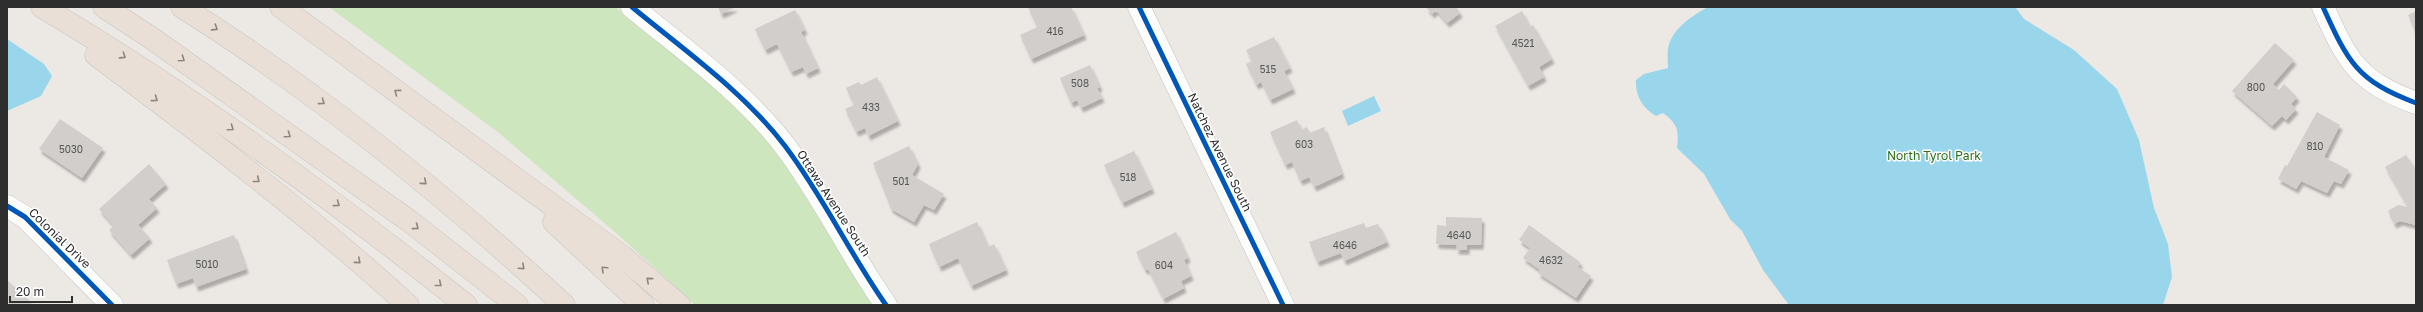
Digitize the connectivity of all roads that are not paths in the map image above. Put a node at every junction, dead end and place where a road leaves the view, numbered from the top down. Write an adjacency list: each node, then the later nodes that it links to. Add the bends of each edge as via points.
1 (35, 7): 13 (highway, one-way to 13, via 238,164)
2 (42, 7): 14 (highway, one-way to 14, via 189,99 296,174 367,226)
3 (104, 7): 15 (highway, one-way to 15, via 408,220)
4 (182, 7): 16 (highway, one-way to 16, via 268,63 407,168)
5 (281, 7): 10 (highway, one-way to 5)
6 (632, 7): 19 (street, Ottawa Avenue South, via 723,83 766,123 790,153)
7 (1139, 7): 20 (street, Natchez Avenue South)
8 (2323, 7): 9 (street, via 2342,48 2358,71 2384,90)
9 (2416, 103)
10 (428, 116): 17 (highway, one-way to 10, via 500,174); 18 (highway, one-way to 10, via 622,257)
11 (7, 206): 12 (street, Colonial Drive, via 25,216)
12 (112, 305)
13 (408, 305)
14 (466, 305)
15 (517, 305)
16 (564, 305)
17 (643, 305)
18 (679, 305)
19 (886, 305)
20 (1283, 305)

